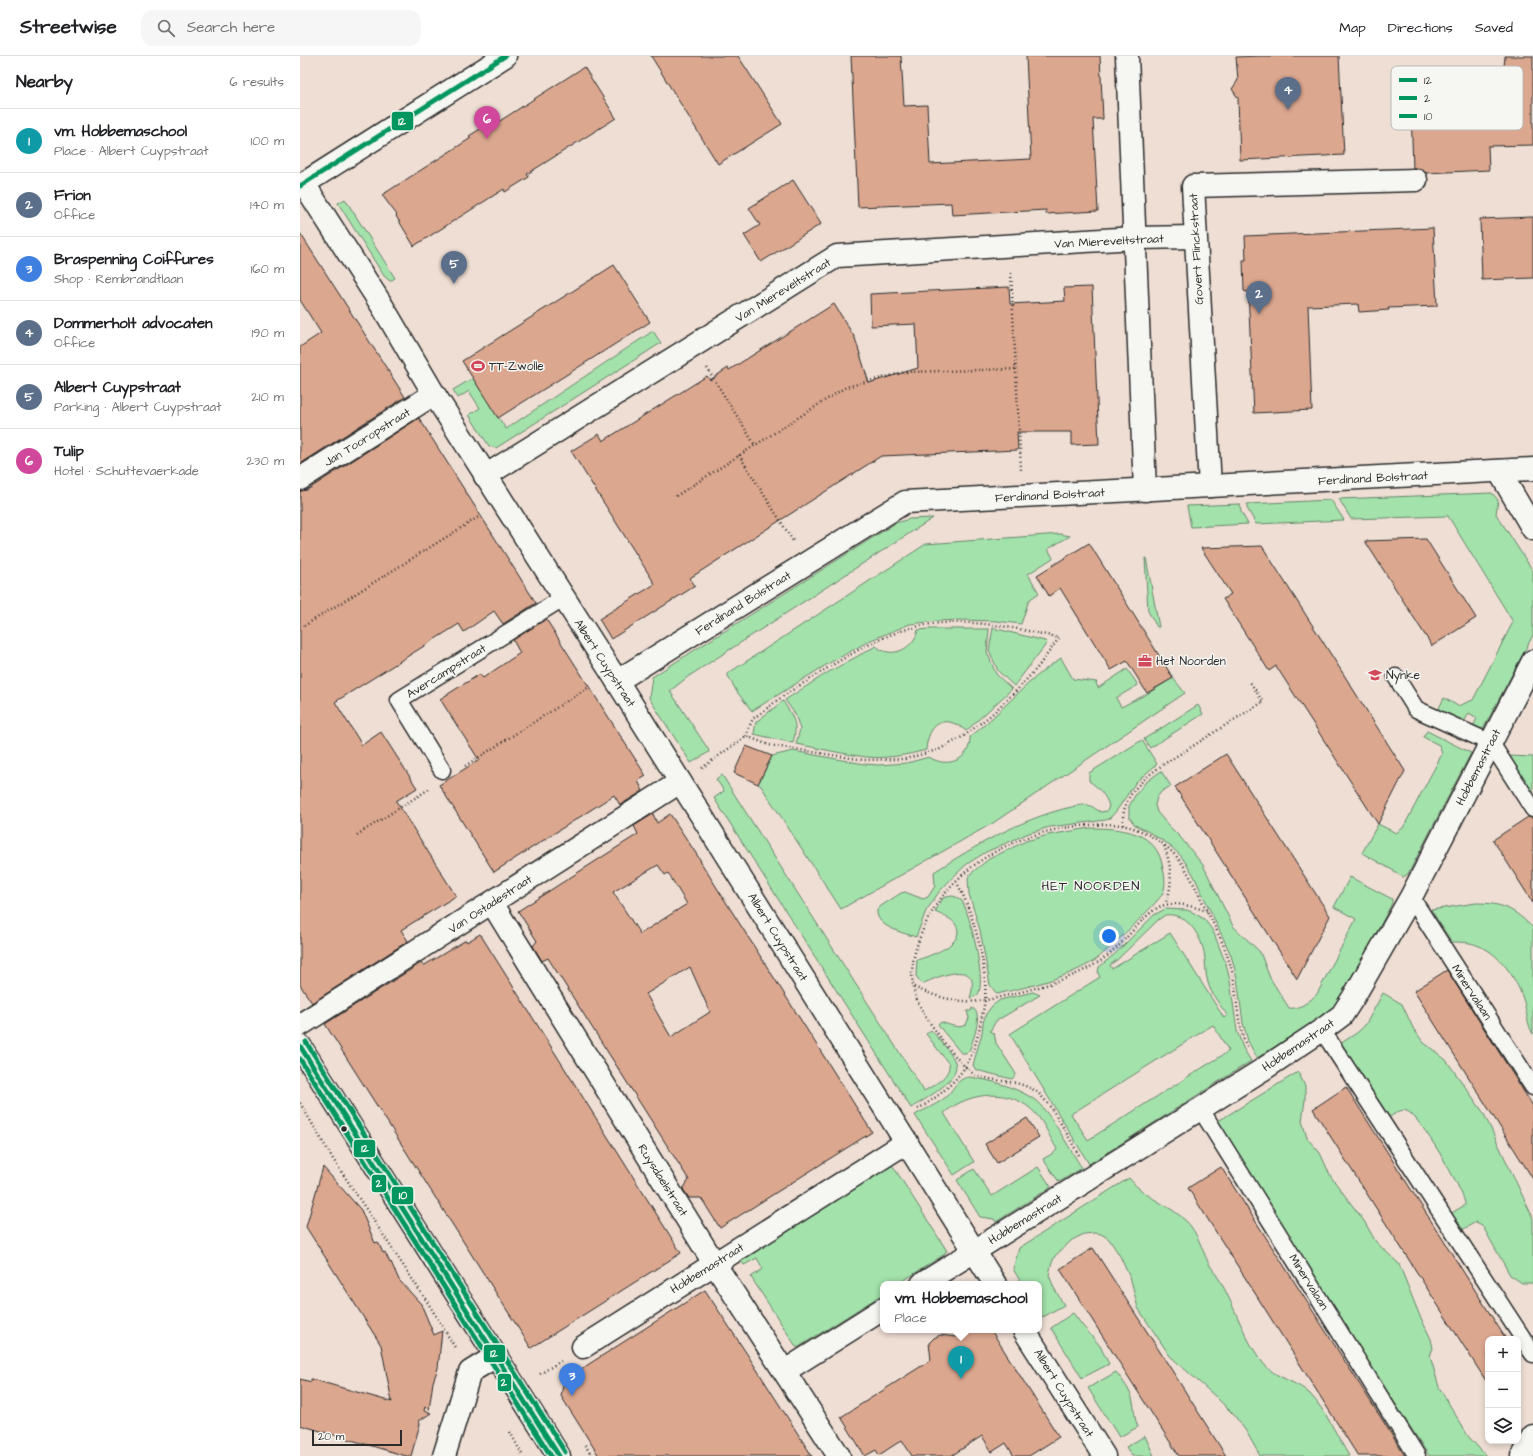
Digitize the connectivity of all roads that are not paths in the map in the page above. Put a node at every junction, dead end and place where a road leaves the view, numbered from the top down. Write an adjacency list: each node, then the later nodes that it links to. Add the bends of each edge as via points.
1 (505, 56): 4 (street)
2 (1127, 56): 6 (street)
3 (1416, 180): 5 (street, Govert Flinckstraat, via 1193,186)
4 (302, 185): 7 (street, Albert Cuypstraat, via 381,304)
5 (1195, 237): 6 (street, Van Miereveltstraat); 12 (street, Govert Flinckstraat)
6 (1135, 238): 10 (street, Van Miereveltstraat, via 837,256); 13 (street)
7 (434, 394): 10 (street, Albert Cuypstraat); 11 (street, Jan Tooropstraat)
8 (1533, 469): 9 (street, Ferdinand Bolstraat)
9 (1499, 471): 12 (street, Ferdinand Bolstraat); 14 (street)
10 (486, 476): 15 (street, Albert Cuypstraat)
11 (300, 480)
12 (1210, 486): 13 (street, Ferdinand Bolstraat)
13 (1145, 490): 17 (street, Ferdinand Bolstraat, via 905,502 806,564)
14 (1533, 529)
15 (563, 598): 17 (street, Albert Cuypstraat); 20 (lane, Avercampstraat, via 399,700)
16 (1533, 661): 19 (street, Hobbemastraat)
17 (614, 677): 21 (street, Albert Cuypstraat)
18 (1396, 678): 19 (lane, via 1416,709)
19 (1490, 743): 22 (lane); 23 (street, Hobbemastraat)
20 (442, 770)
21 (680, 782): 24 (street, Van Ostadestraat); 30 (street, Albert Cuypstraat)
22 (1533, 810)
23 (1411, 897): 26 (street, Hobbemastraat, via 1342,1015); 28 (lane, Minervalaan)
24 (492, 902): 25 (street, Van Ostadestraat); 32 (street, Ruysdaelstraat)
25 (300, 1026)
26 (1322, 1030): 29 (street, Hobbemastraat); 38 (lane)
27 (300, 1046): 39 (street)
28 (1533, 1087)
29 (1200, 1108): 31 (street, Hobbemastraat); 46 (lane, Minervalaan)
30 (907, 1142): 31 (street); 32 (street, Hobbemastraat)
31 (974, 1251): 33 (street, Hobbemastraat); 34 (street)
32 (714, 1263): 37 (street, Hobbemastraat); 40 (street, Ruysdaelstraat)
33 (927, 1281)
34 (993, 1281)
35 (880, 1311): 40 (street)
36 (1026, 1333): 45 (street, Albert Cuypstraat)
37 (583, 1347)
38 (1533, 1354)
39 (496, 1356): 42 (street, via 470,1372); 43 (street)
40 (785, 1371): 44 (street, Ruysdaelstraat)
41 (1533, 1436): 47 (street)
42 (444, 1456)
43 (559, 1456)
44 (839, 1456)
45 (1104, 1456)
46 (1417, 1456)
47 (1522, 1456)

